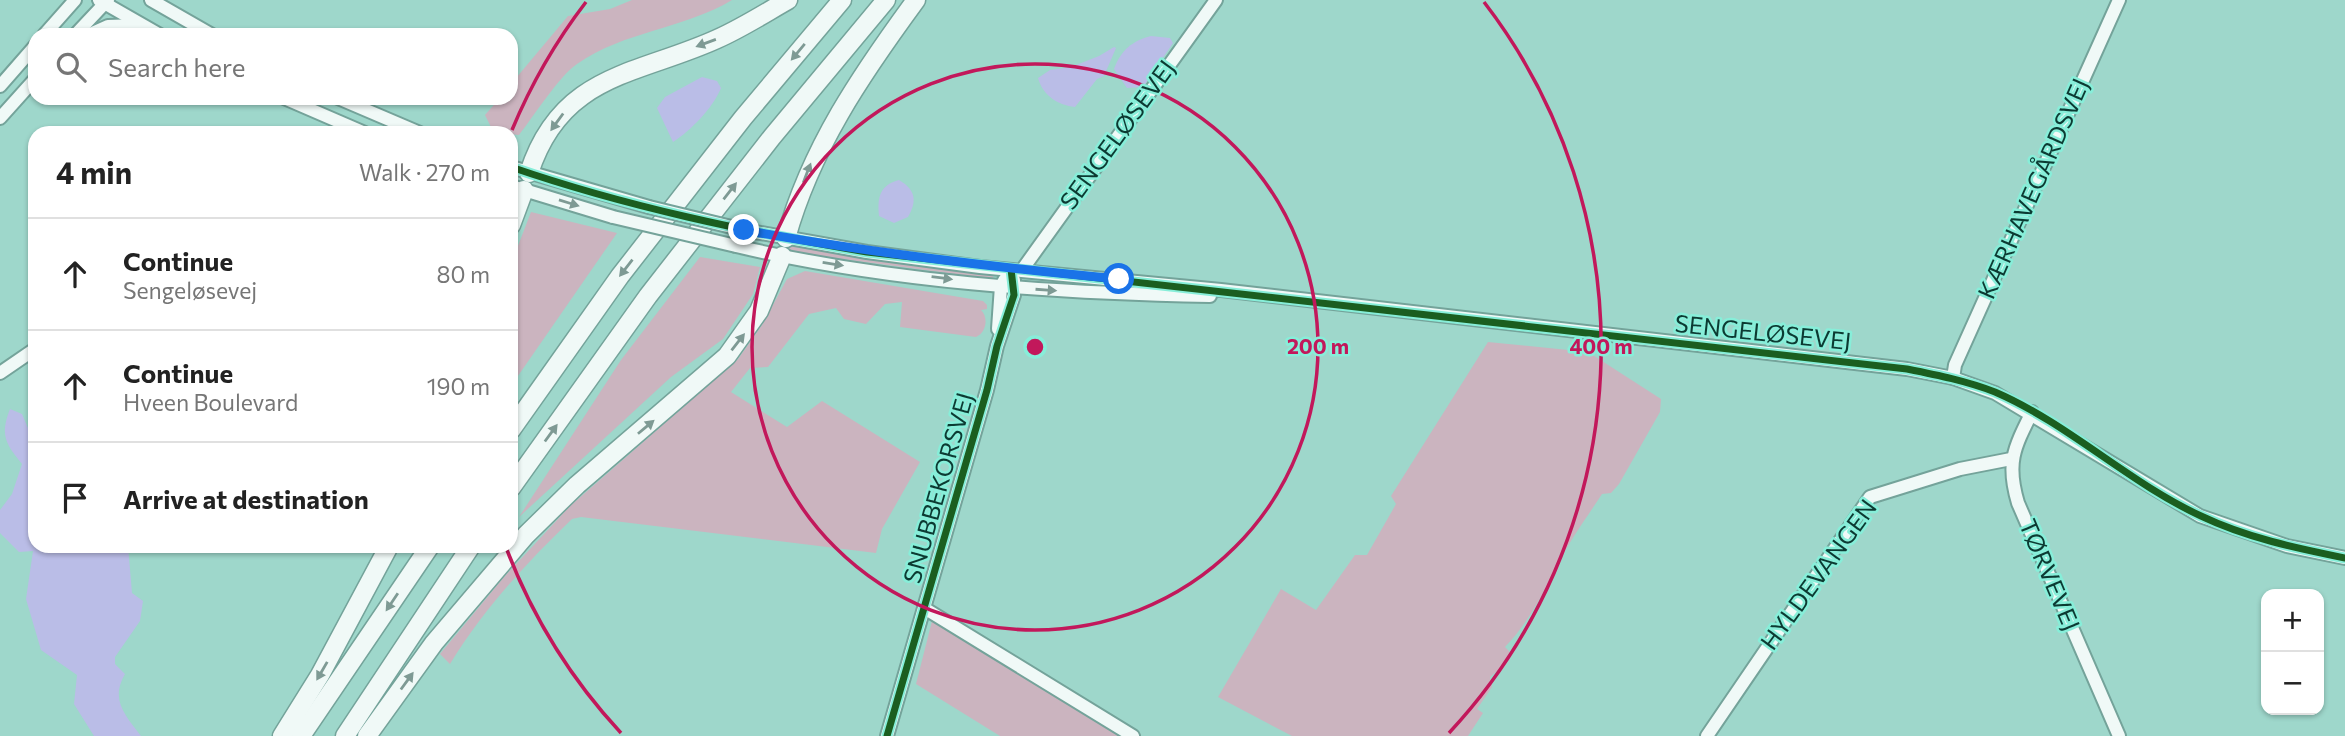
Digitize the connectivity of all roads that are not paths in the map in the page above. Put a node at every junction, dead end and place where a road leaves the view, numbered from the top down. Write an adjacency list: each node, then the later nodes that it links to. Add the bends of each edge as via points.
1 (75, 0): 11 (street)
2 (151, 0): 15 (street)
3 (788, 0): 24 (highway, one-way to 24, via 717,39 589,89 564,112)
4 (842, 0): 35 (highway, one-way to 35, via 636,255)
5 (886, 0): 37 (highway, one-way to 5, via 648,296)
6 (916, 0): 25 (highway, one-way to 6, via 812,162 867,65)
7 (1216, 0): 26 (street, SENGELØSEVEJ)
8 (2119, 0): 33 (street, KÆRHAVEGÅRDSVEJ, via 1955,365)
9 (104, 1): 10 (street); 12 (street)
10 (142, 26): 13 (street); 14 (street)
11 (50, 28)
12 (81, 28)
13 (104, 28)
14 (146, 28)
15 (200, 28)
16 (28, 54): 17 (street)
17 (0, 86)
18 (28, 87): 21 (street)
19 (300, 105): 22 (street)
20 (354, 105): 23 (street)
21 (0, 118)
22 (349, 126)
23 (404, 126)
24 (521, 183): 25 (street, bridge, via 624,201 744,230); 25 (street, one-way to 25, bridge, via 613,217 736,246)
25 (784, 247): 26 (street); 27 (street, SENGELØSEVEJ, one-way to 27); 38 (highway, one-way to 25, via 577,485 727,356 759,311)
26 (1016, 270): 27 (street, SNUBBEKORSVEJ); 28 (street); 29 (street, SENGELØSEVEJ)
27 (1001, 286): 28 (street, SENGELØSEVEJ); 30 (street, SNUBBEKORSVEJ)
28 (1016, 288): 29 (street, SENGELØSEVEJ, one-way to 29, via 1112,295); 30 (street, SNUBBEKORSVEJ)
29 (1249, 296): 33 (street, SENGELØSEVEJ, via 1907,369)
30 (997, 346): 44 (street, SNUBBEKORSVEJ)
31 (28, 354): 32 (street)
32 (0, 373)
33 (1954, 378): 34 (street, SENGELØSEVEJ)
34 (2032, 412): 36 (street); 43 (street, SENGELØSEVEJ, via 2200,516 2287,546)
35 (518, 420)
36 (2011, 459): 51 (street, HYLDEVANGEN, via 1960,469 1870,497); 52 (street, TØRVEVEJ, via 2018,503)
37 (518, 478)
38 (518, 544)
39 (384, 553): 45 (highway, one-way to 45, via 333,652)
40 (425, 553): 46 (highway, one-way to 46)
41 (466, 553): 47 (highway)
42 (511, 553): 48 (highway, one-way to 42, via 434,643)
43 (2345, 558)
44 (925, 608): 49 (street, SNUBBEKORSVEJ); 50 (street)
45 (282, 736)
46 (301, 736)
47 (345, 736)
48 (367, 736)
49 (887, 736)
50 (1133, 736)
51 (1707, 736)
52 (2119, 736)

